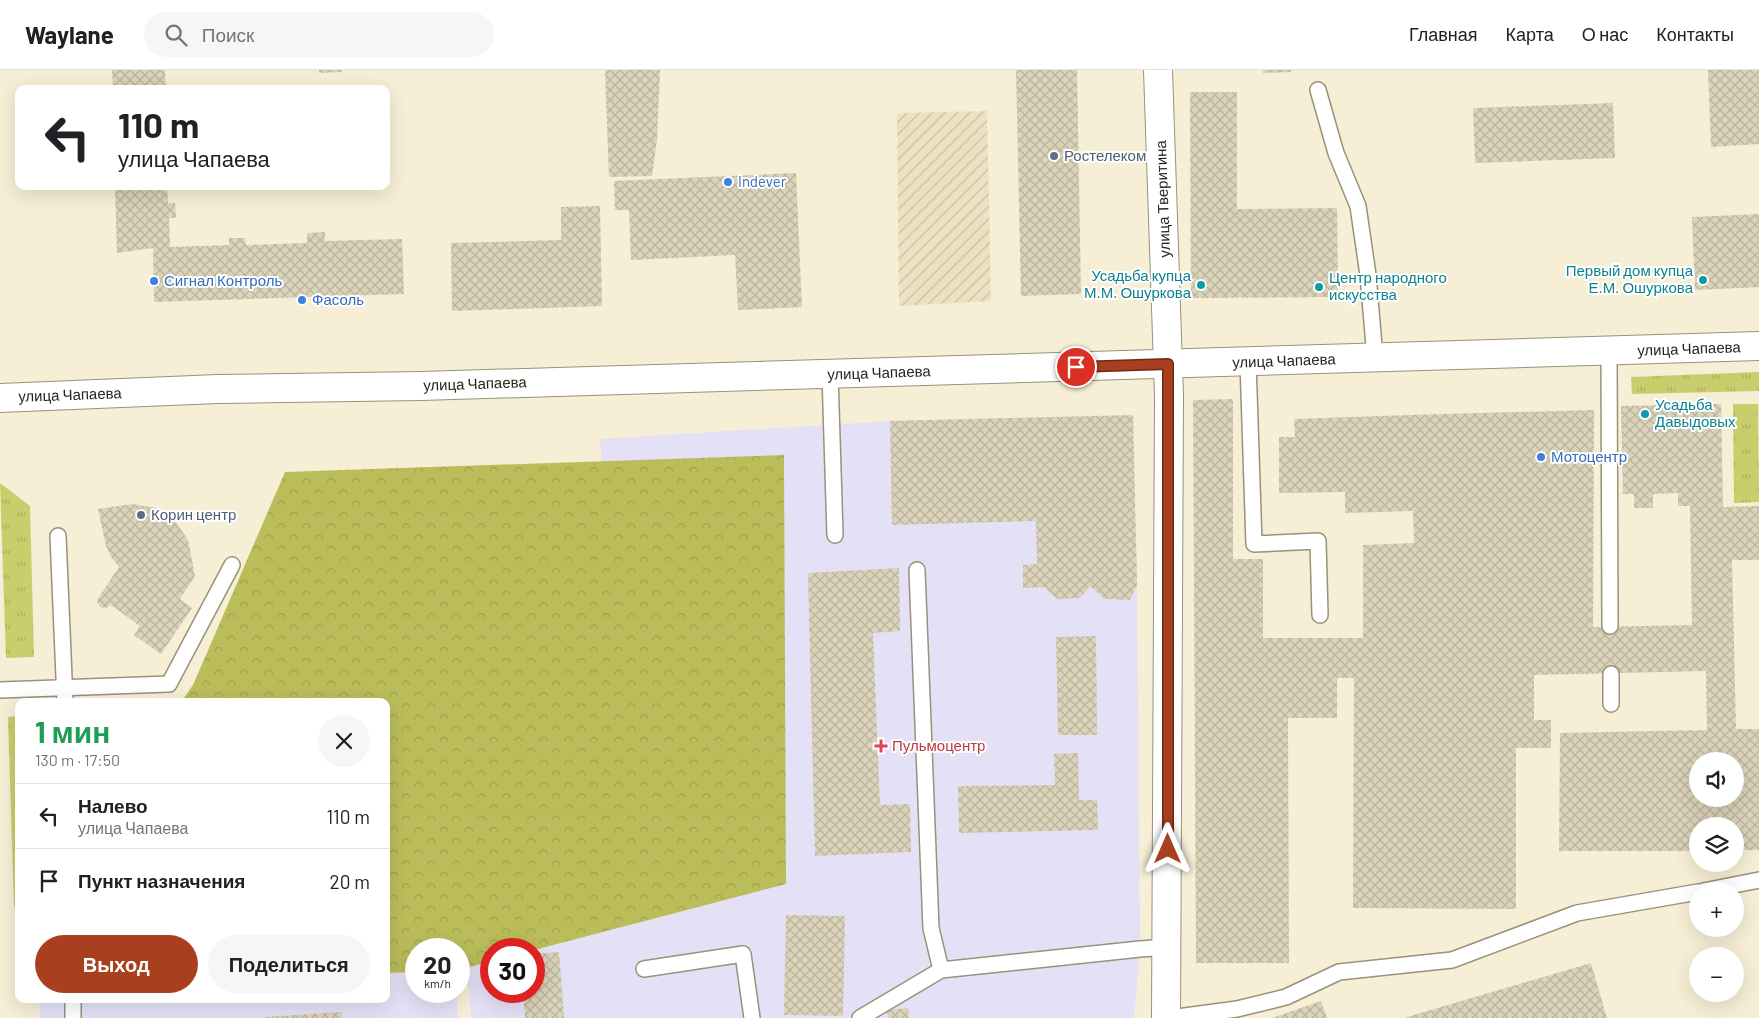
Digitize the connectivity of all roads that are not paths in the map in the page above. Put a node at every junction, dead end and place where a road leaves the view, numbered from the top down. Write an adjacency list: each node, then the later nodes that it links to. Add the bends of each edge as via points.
1 (1158, 70): 7 (main road, улица Тверитина)
2 (1318, 90): 5 (lane, via 1336,153 1358,206)
3 (1759, 346): 4 (main road, улица Чапаева)
4 (1609, 351): 5 (main road, улица Чапаева); 15 (lane)
5 (1375, 358): 6 (main road, улица Чапаева)
6 (1248, 362): 7 (main road, улица Чапаева); 14 (lane, via 1254,544 1318,542)
7 (1168, 364): 8 (main road, улица Чапаева); 23 (main road, улица Тверитина)
8 (830, 374): 9 (main road, улица Чапаева, via 218,389); 10 (lane)
9 (0, 398)
10 (835, 535)
11 (58, 536): 18 (lane)
12 (232, 565): 18 (lane, via 169,684)
13 (917, 570): 25 (lane, via 931,928)
14 (1320, 615)
15 (1610, 626)
16 (1611, 674): 19 (lane)
17 (0, 690): 18 (lane)
18 (65, 694)
19 (1611, 704)
20 (1759, 880): 21 (lane)
21 (1744, 883)
22 (1689, 894): 30 (lane, via 1577,913 1452,960 1339,972 1286,997 1236,1009)
23 (1168, 947): 25 (lane); 30 (main road, улица Тверитина)
24 (644, 970): 28 (lane, via 743,954)
25 (941, 970): 29 (lane)
26 (73, 1003): 27 (lane)
27 (73, 1018)
28 (752, 1018)
29 (860, 1018)
30 (1168, 1018)

